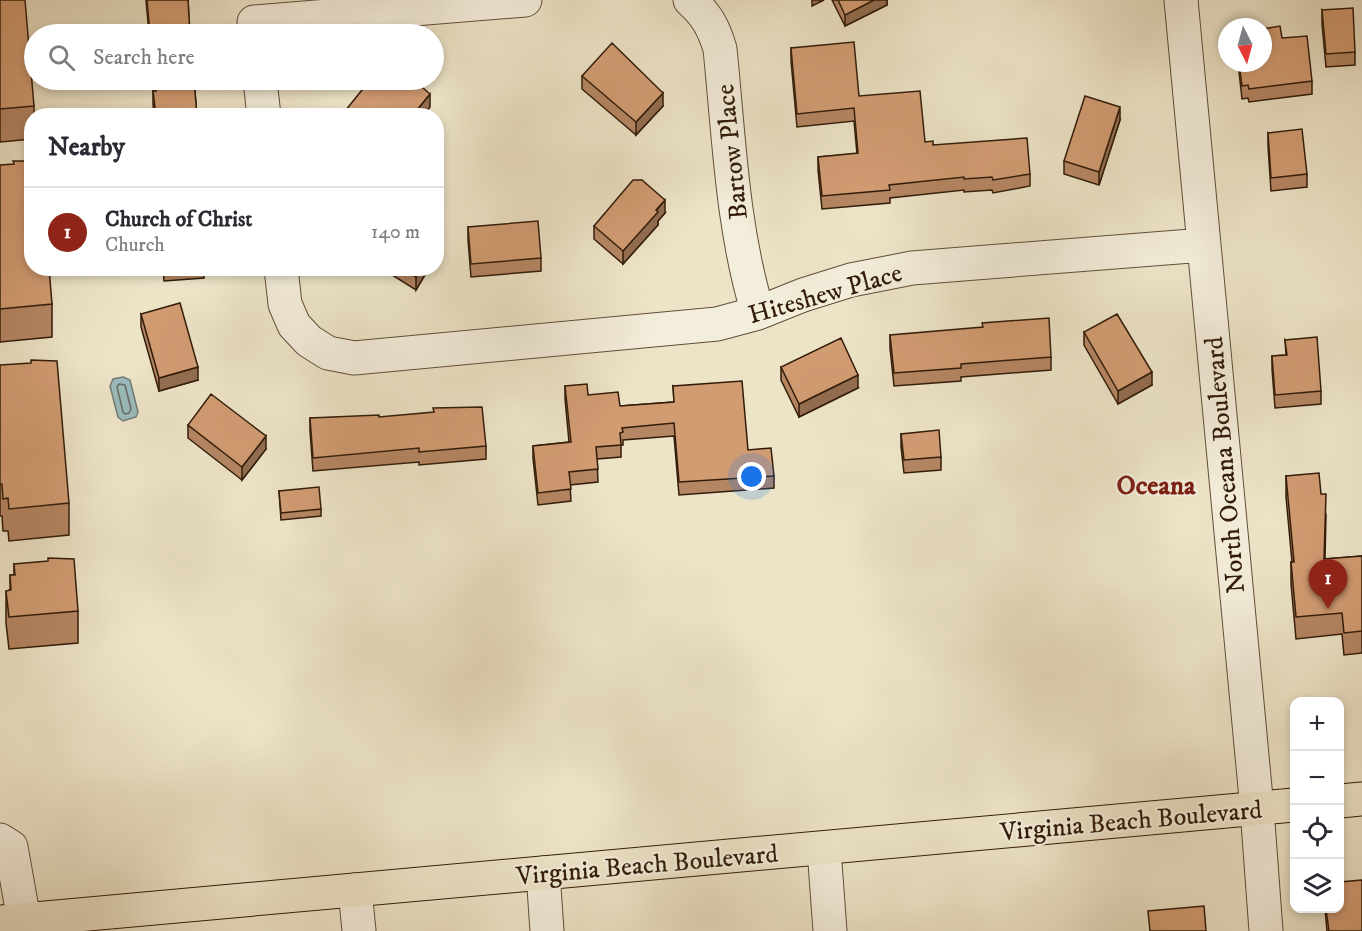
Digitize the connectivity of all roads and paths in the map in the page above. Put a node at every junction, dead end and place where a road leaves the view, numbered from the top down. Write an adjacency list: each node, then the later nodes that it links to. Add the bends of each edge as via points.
1 (525, 0): 4 (street)
2 (690, 0): 9 (street, Bartow Place, via 714,28 720,49 738,228)
3 (1181, 0): 7 (street, North Oceana Boulevard)
4 (254, 19)
5 (262, 90): 6 (street)
6 (263, 108)
7 (1204, 245): 9 (street, Hiteshew Place, via 912,268 851,280); 13 (street, North Oceana Boulevard)
8 (282, 276): 9 (street, Hiteshew Place, via 285,304 294,325 328,353 354,358 698,327)
9 (758, 313)
10 (1362, 799): 11 (main road)
11 (1344, 801)
12 (1290, 805): 13 (main road, Virginia Beach Boulevard)
13 (1257, 809): 15 (main road, Virginia Beach Boulevard); 22 (street, North Oceana Boulevard)
14 (0, 840): 18 (street, via 11,848)
15 (824, 849): 16 (main road, Virginia Beach Boulevard); 21 (street)
16 (543, 873): 17 (main road, Virginia Beach Boulevard); 20 (street)
17 (355, 890): 18 (main road, Virginia Beach Boulevard); 19 (street)
18 (12, 921)
19 (359, 931)
20 (547, 931)
21 (830, 931)
22 (1266, 931)

